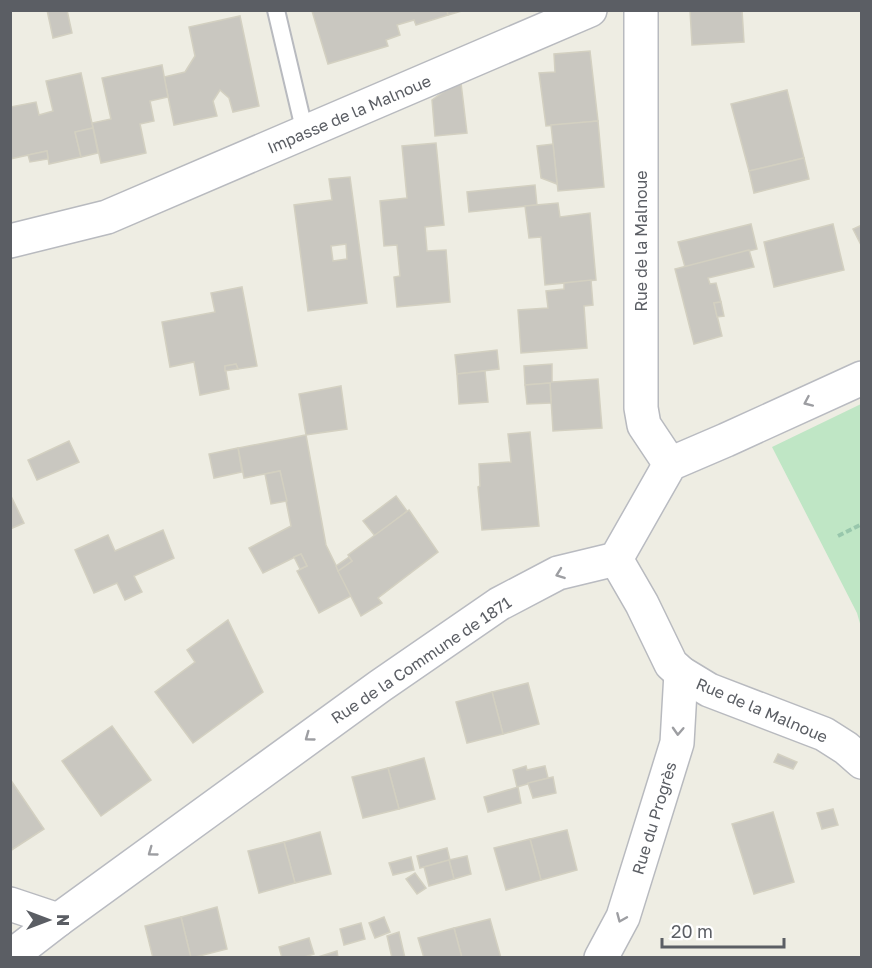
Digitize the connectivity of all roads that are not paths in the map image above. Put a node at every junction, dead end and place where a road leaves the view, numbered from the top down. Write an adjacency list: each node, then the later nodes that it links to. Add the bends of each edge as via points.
1 (276, 10): 4 (lane)
2 (590, 10): 4 (street, Impasse de la Malnoue)
3 (641, 10): 7 (street, Rue de la Malnoue, via 641,408 644,425)
4 (305, 133): 5 (street, Impasse de la Malnoue, via 107,217)
5 (10, 241)
6 (861, 378): 7 (street, one-way to 7)
7 (670, 464): 8 (street)
8 (616, 559): 9 (street, Rue de la Malnoue, via 671,664); 12 (street, Rue de la Commune de 1871, one-way to 12, via 558,573 499,604)
9 (681, 673): 10 (street, Rue de la Malnoue, via 709,690 824,734); 14 (street, Rue du Progrès, one-way to 14, via 677,743 623,917)
10 (861, 762)
11 (10, 904): 12 (street)
12 (58, 920): 13 (street, Rue de la Commune de 1871)
13 (10, 957)
14 (601, 957)

